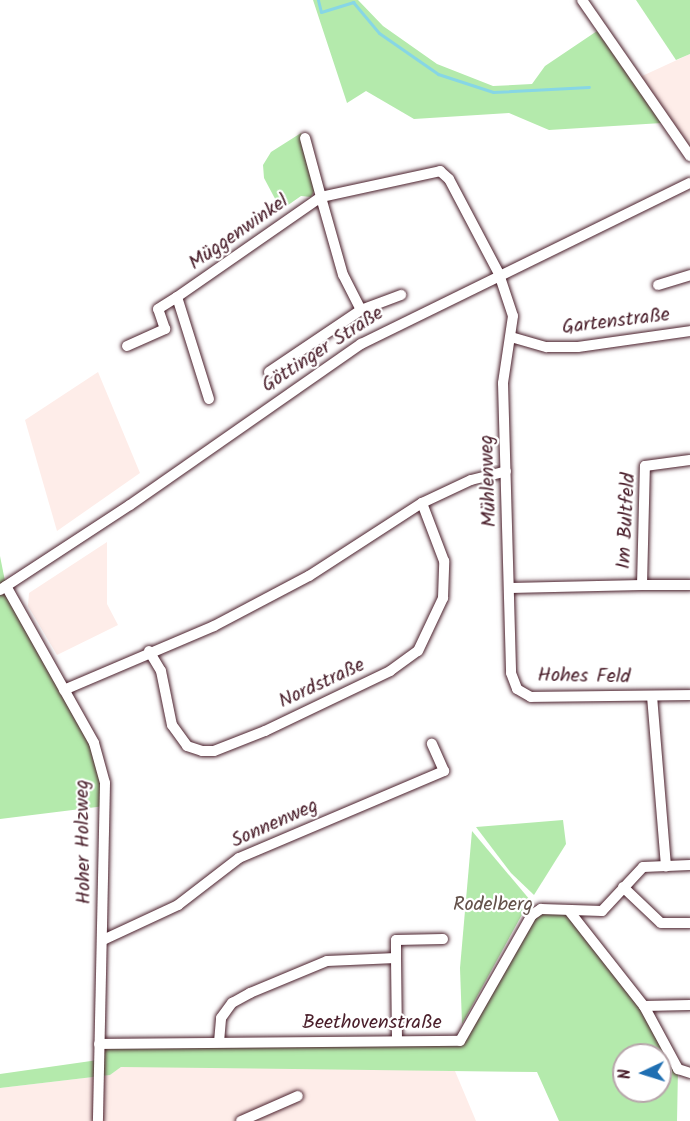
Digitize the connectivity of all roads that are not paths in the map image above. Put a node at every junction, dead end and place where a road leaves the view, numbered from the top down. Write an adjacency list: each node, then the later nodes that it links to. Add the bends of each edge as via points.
1 (582, 0): 3 (street)
2 (304, 138): 5 (street)
3 (690, 156)
4 (690, 183): 6 (street, Göttinger Straße)
5 (321, 197): 6 (street, Müggenwinkel, via 440,171 449,179); 10 (street, Müggenwinkel); 11 (street, via 343,275)
6 (499, 274): 15 (street, Mühlenweg, via 513,316); 24 (street, Göttinger Straße, via 361,344 130,506)
7 (690, 275): 8 (street, Gartenstraße)
8 (658, 285)
9 (401, 295): 11 (street)
10 (177, 297): 12 (street); 13 (street, Müggenwinkel, via 158,309)
11 (361, 310): 17 (street)
12 (184, 321): 13 (street); 18 (street)
13 (165, 329): 16 (street)
14 (690, 331): 15 (street, Gartenstraße, via 578,347 547,347)
15 (511, 337): 20 (street, Mühlenweg, via 503,383)
16 (127, 346)
17 (269, 372)
18 (209, 399)
19 (690, 460): 22 (street, Im Bultfeld, via 645,466)
20 (506, 471): 21 (street, via 471,480); 25 (street, Mühlenweg)
21 (422, 503): 26 (street, via 309,576 214,626); 26 (street, Nordstraße, via 444,561 443,598 418,651 390,671 265,731 214,751 202,751 187,746 172,725 161,671)
22 (642, 585): 23 (street, Im Bultfeld); 25 (street, Im Bultfeld)
23 (690, 585)
24 (3, 588): 28 (street, Hoher Holzweg)
25 (510, 588): 27 (street, Mühlenweg, via 511,673)
26 (149, 651): 28 (street)
27 (517, 689): 30 (street, Hohes Feld, via 531,697)
28 (64, 690): 38 (street, Hoher Holzweg, via 94,743 105,783)
29 (690, 695): 30 (street, Hohes Feld)
30 (652, 696): 33 (street, Hohes Feld)
31 (432, 744): 38 (street, Sonnenweg, via 444,771 239,858 178,904)
32 (690, 865): 33 (street, Beethovenstraße)
33 (666, 866): 34 (street, Beethovenstraße, via 643,867)
34 (623, 887): 35 (street, Beethovenstraße, via 602,910); 36 (street, via 661,923)
35 (570, 912): 41 (street); 42 (street, Beethovenstraße, via 542,909 532,915 460,1041)
36 (690, 923)
37 (443, 939): 39 (street, via 396,940)
38 (103, 940): 44 (street, Hoher Holzweg)
39 (396, 958): 42 (street); 43 (street, via 327,961 250,993 232,1003 221,1018)
40 (690, 1005): 41 (street)
41 (644, 1006): 45 (street, via 678,1069)
42 (397, 1040): 43 (street, Beethovenstraße)
43 (219, 1042): 44 (street, Beethovenstraße)
44 (99, 1044): 47 (street, Hoher Holzweg)
45 (690, 1073)
46 (298, 1096): 48 (street)
47 (98, 1121)
48 (241, 1121)

